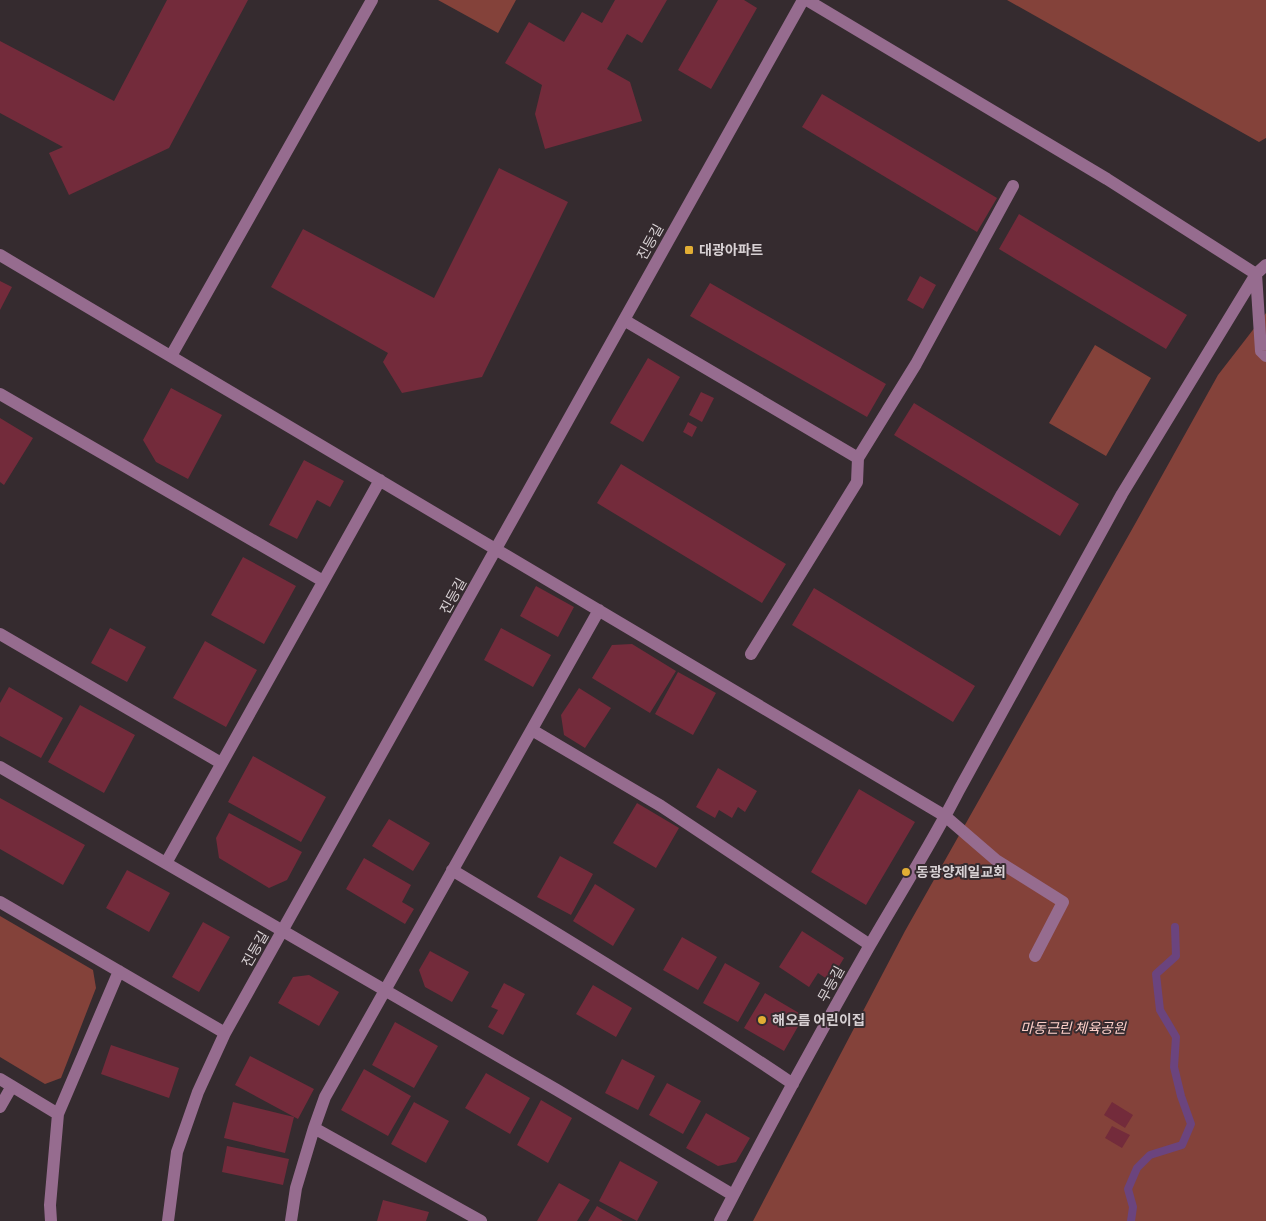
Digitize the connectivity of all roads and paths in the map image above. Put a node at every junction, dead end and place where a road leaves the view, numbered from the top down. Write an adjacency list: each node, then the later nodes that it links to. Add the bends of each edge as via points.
1 (372, 0): 9 (street)
2 (803, 0): 8 (street, 진등길)
3 (807, 0): 7 (street, via 1108,179)
4 (1013, 186): 12 (street, via 916,364)
5 (0, 255): 9 (street)
6 (1266, 265): 7 (street, 무등길)
7 (1256, 274): 10 (street, via 1261,351); 22 (street, 무등길, via 1122,494)
8 (624, 320): 12 (street); 14 (street, 진등길)
9 (171, 356): 13 (street)
10 (1266, 356)
11 (0, 394): 15 (street)
12 (858, 458): 18 (street, via 857,482)
13 (380, 480): 14 (street); 15 (street)
14 (496, 549): 16 (street); 26 (street, 진등길)
15 (323, 581): 20 (street)
16 (598, 610): 19 (street); 22 (street)
17 (0, 634): 20 (street)
18 (751, 654)
19 (532, 730): 24 (street); 27 (street, via 661,806)
20 (221, 763): 23 (street)
21 (0, 767): 23 (street)
22 (946, 816): 27 (street, 무등길); 28 (street, via 996,860 1063,902)
23 (166, 863): 26 (street)
24 (452, 870): 30 (street); 33 (street, via 593,955)
25 (0, 902): 29 (street)
26 (282, 930): 30 (street); 31 (street, 진등길)
27 (870, 945): 33 (street, 무등길)
28 (1035, 956)
29 (119, 971): 31 (street); 36 (street)
30 (386, 991): 37 (street, via 325,1097); 38 (street)
31 (224, 1033): 40 (street, 진등길, via 198,1092 177,1152)
32 (0, 1079): 34 (street)
33 (793, 1084): 38 (street, 무등길)
34 (12, 1086): 35 (street); 36 (street)
35 (0, 1107)
36 (58, 1114): 39 (street)
37 (314, 1128): 41 (street, via 296,1188); 42 (street)
38 (733, 1195): 43 (street, 무등길)
39 (51, 1221)
40 (168, 1221)
41 (292, 1221)
42 (481, 1221)
43 (720, 1221)

